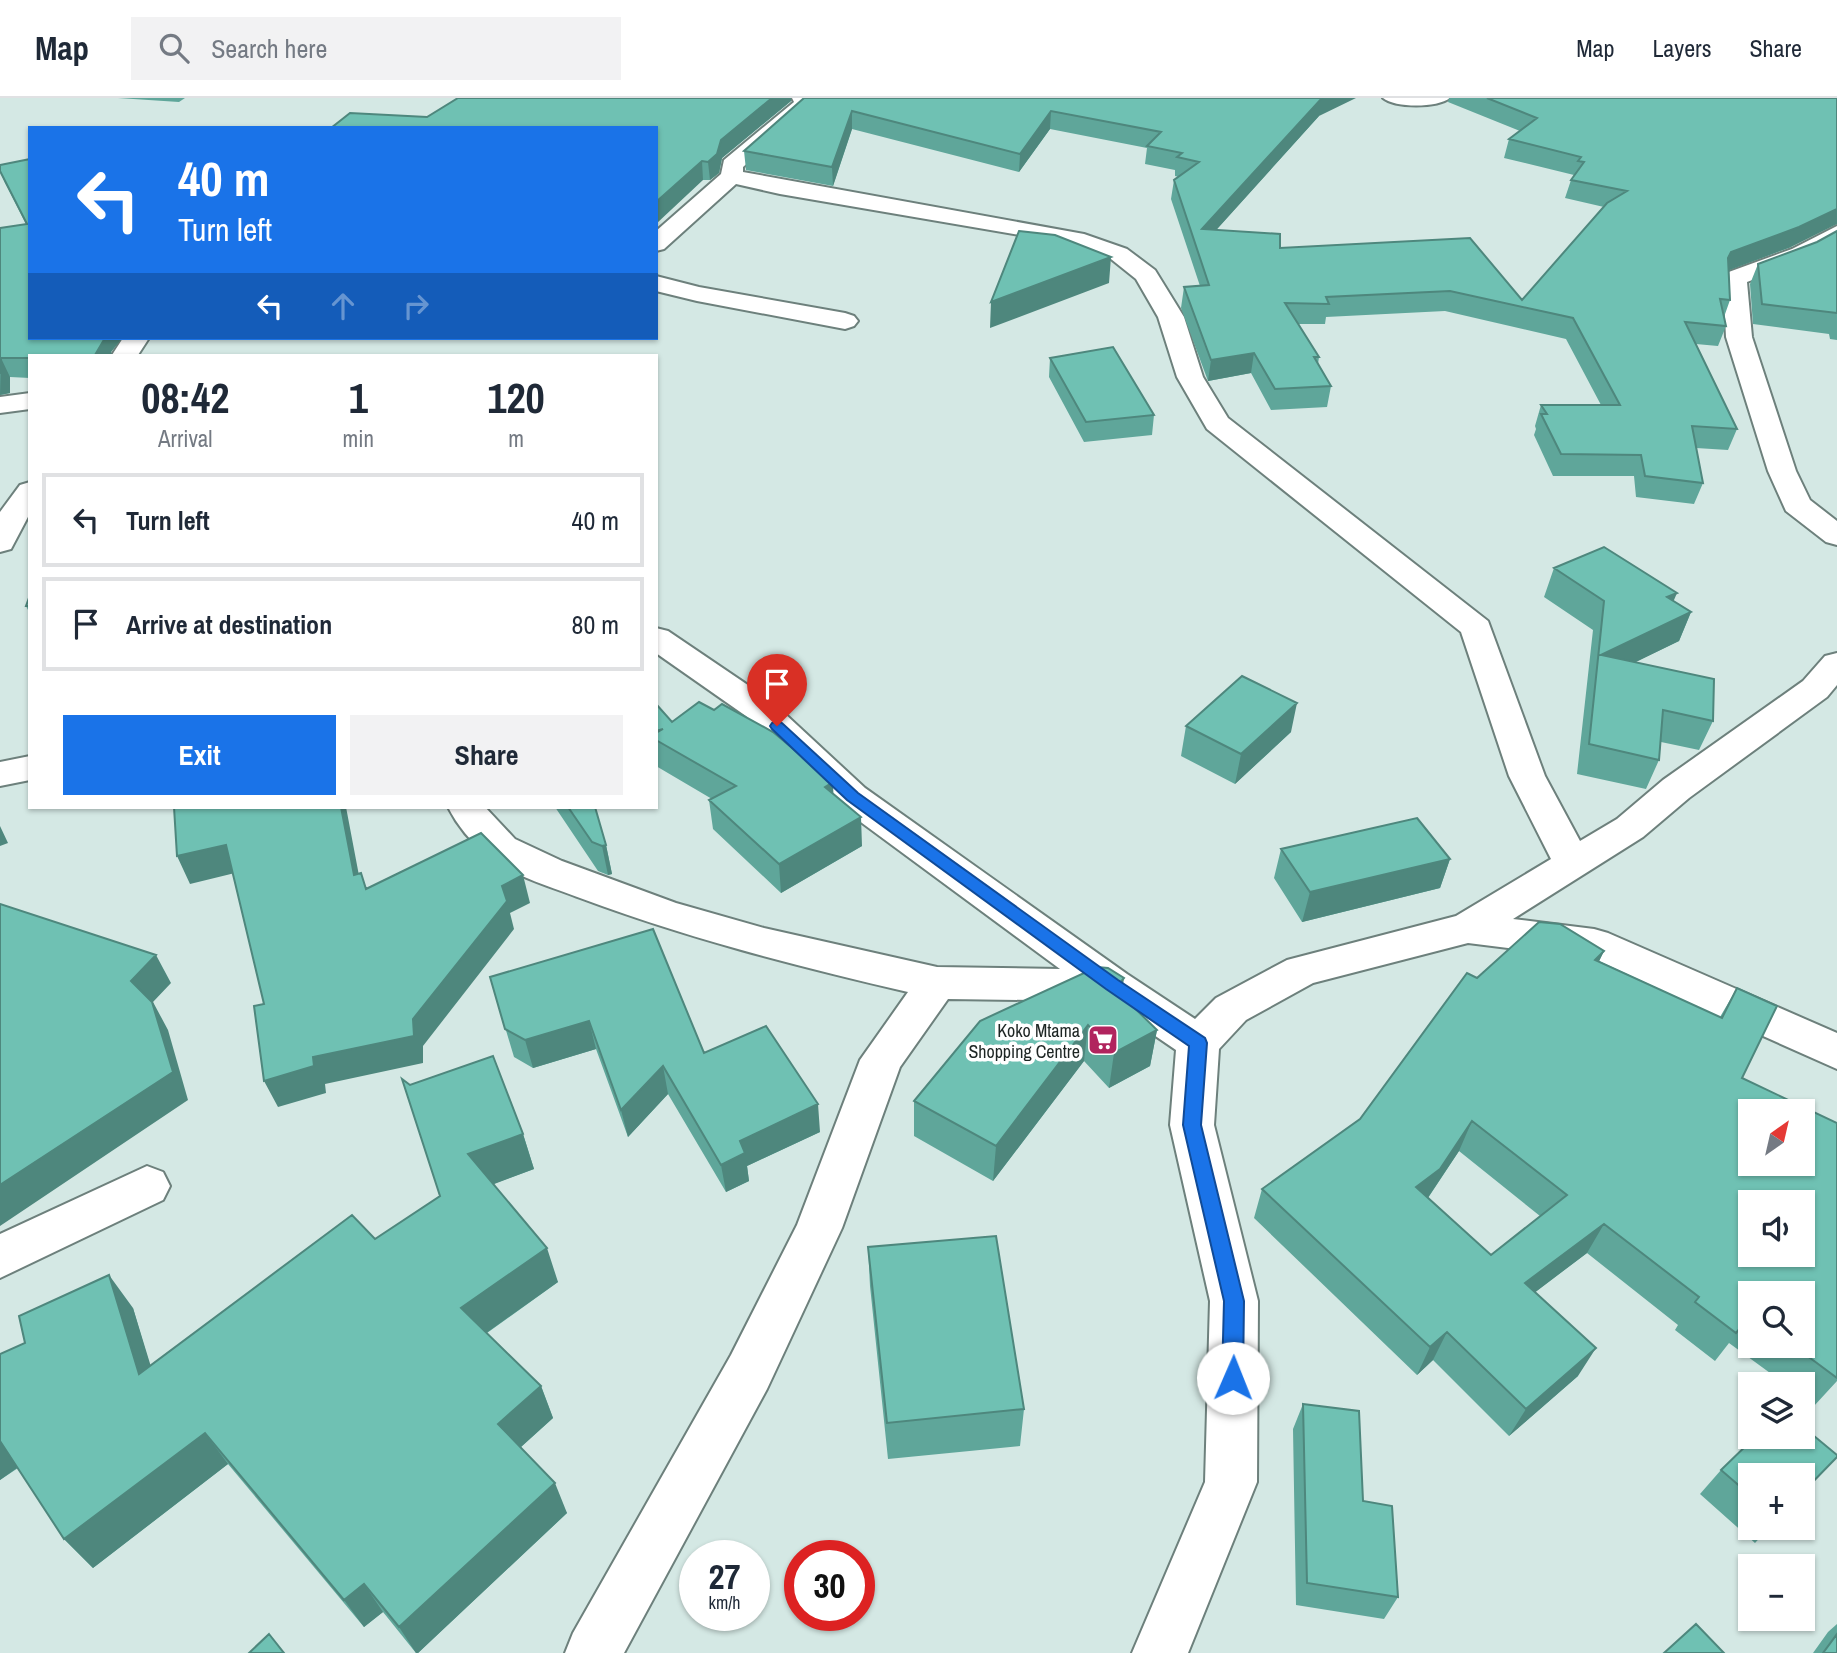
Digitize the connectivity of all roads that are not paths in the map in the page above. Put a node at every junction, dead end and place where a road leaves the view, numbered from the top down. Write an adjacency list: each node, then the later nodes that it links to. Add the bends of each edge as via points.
1 (802, 98): 4 (street, via 807,102 732,165)
2 (1389, 98): 3 (lane, via 1429,102)
3 (1444, 98)
4 (732, 176): 6 (street); 19 (street, via 1084,241 1119,254 1146,275 1171,317 1190,377 1217,423 1476,628 1527,776)
5 (1837, 233): 12 (street, via 1800,254 1735,278 1734,297 1739,337 1782,471 1797,505)
6 (658, 242)
7 (658, 284): 8 (street)
8 (845, 321)
9 (28, 401): 10 (street)
10 (0, 405)
11 (28, 494): 13 (street)
12 (1837, 536)
13 (0, 543)
14 (658, 639): 22 (street, via 758,708 852,797)
15 (1837, 663): 19 (street, via 1815,689 1675,789 1630,828)
16 (28, 768): 17 (street)
17 (0, 774)
18 (467, 809): 21 (street, via 502,848 548,871 666,915)
19 (1573, 865): 20 (street)
20 (1468, 928): 23 (street, via 1301,971 1231,1009); 24 (street, via 1594,944)
21 (937, 983): 22 (street); 27 (street, via 881,1060 819,1228 755,1360)
22 (1112, 985): 23 (street)
23 (1198, 1043): 28 (street, via 1192,1125 1234,1301 1231,1482)
24 (1837, 1052)
25 (147, 1186): 26 (street)
26 (0, 1257)
27 (593, 1653)
28 (1160, 1653)

